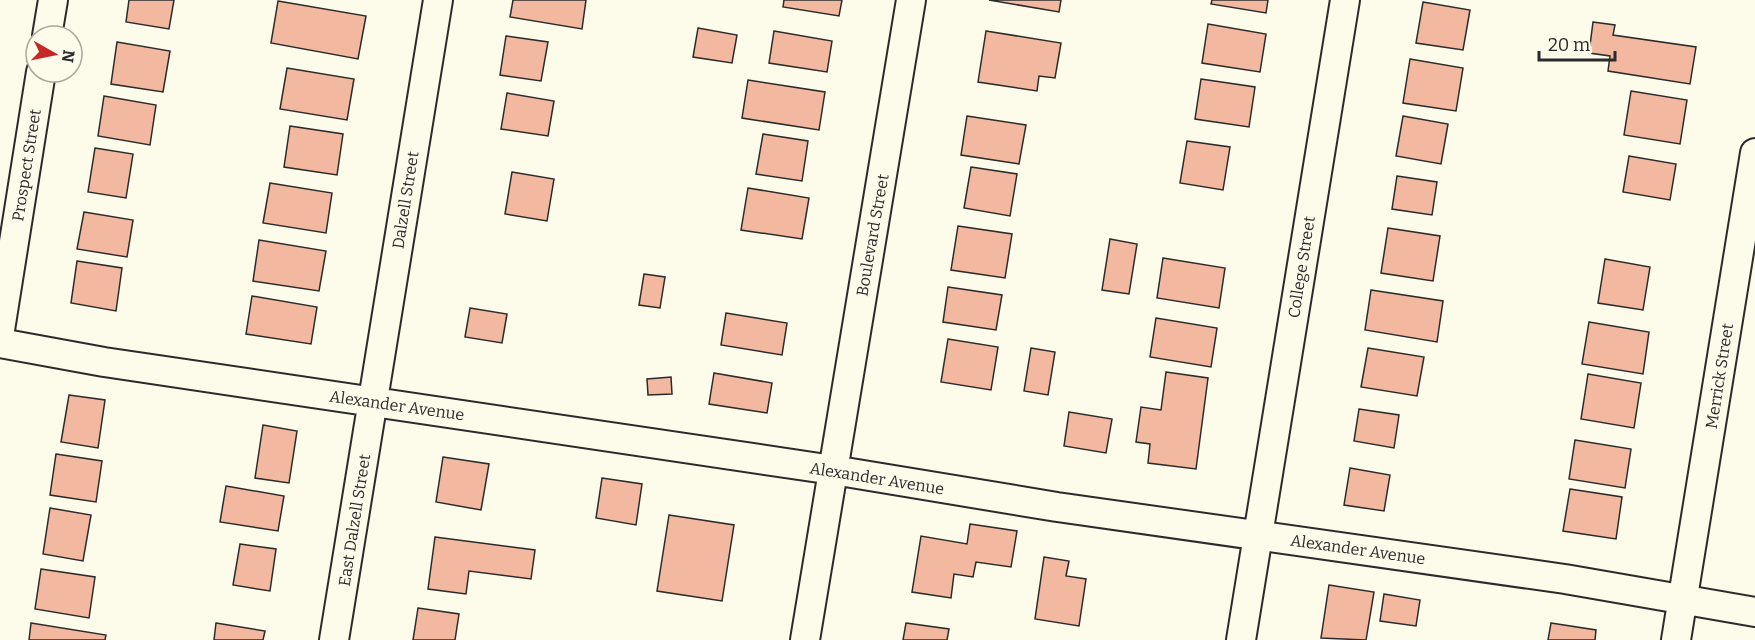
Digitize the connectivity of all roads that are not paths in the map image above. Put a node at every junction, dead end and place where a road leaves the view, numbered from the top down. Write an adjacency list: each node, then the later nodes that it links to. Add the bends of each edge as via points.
1 (53, 0): 5 (street)
2 (438, 0): 10 (street, Dalzell Street)
3 (911, 0): 11 (street, Boulevard Street)
4 (1345, 0): 12 (street, College Street)
5 (49, 24)
6 (39, 84): 8 (street, Prospect Street)
7 (1755, 153): 13 (street, Merrick Street)
8 (0, 330)
9 (0, 344): 10 (street, Alexander Avenue)
10 (373, 401): 11 (street, Alexander Avenue); 15 (street, East Dalzell Street)
11 (833, 470): 12 (street, Alexander Avenue); 16 (street, Boulevard Street)
12 (1258, 535): 13 (street, Alexander Avenue); 17 (street, College Street)
13 (1682, 599): 14 (street, Alexander Avenue); 18 (street, Merrick Street)
14 (1755, 612)
15 (334, 640)
16 (805, 640)
17 (1241, 640)
18 (1676, 640)

